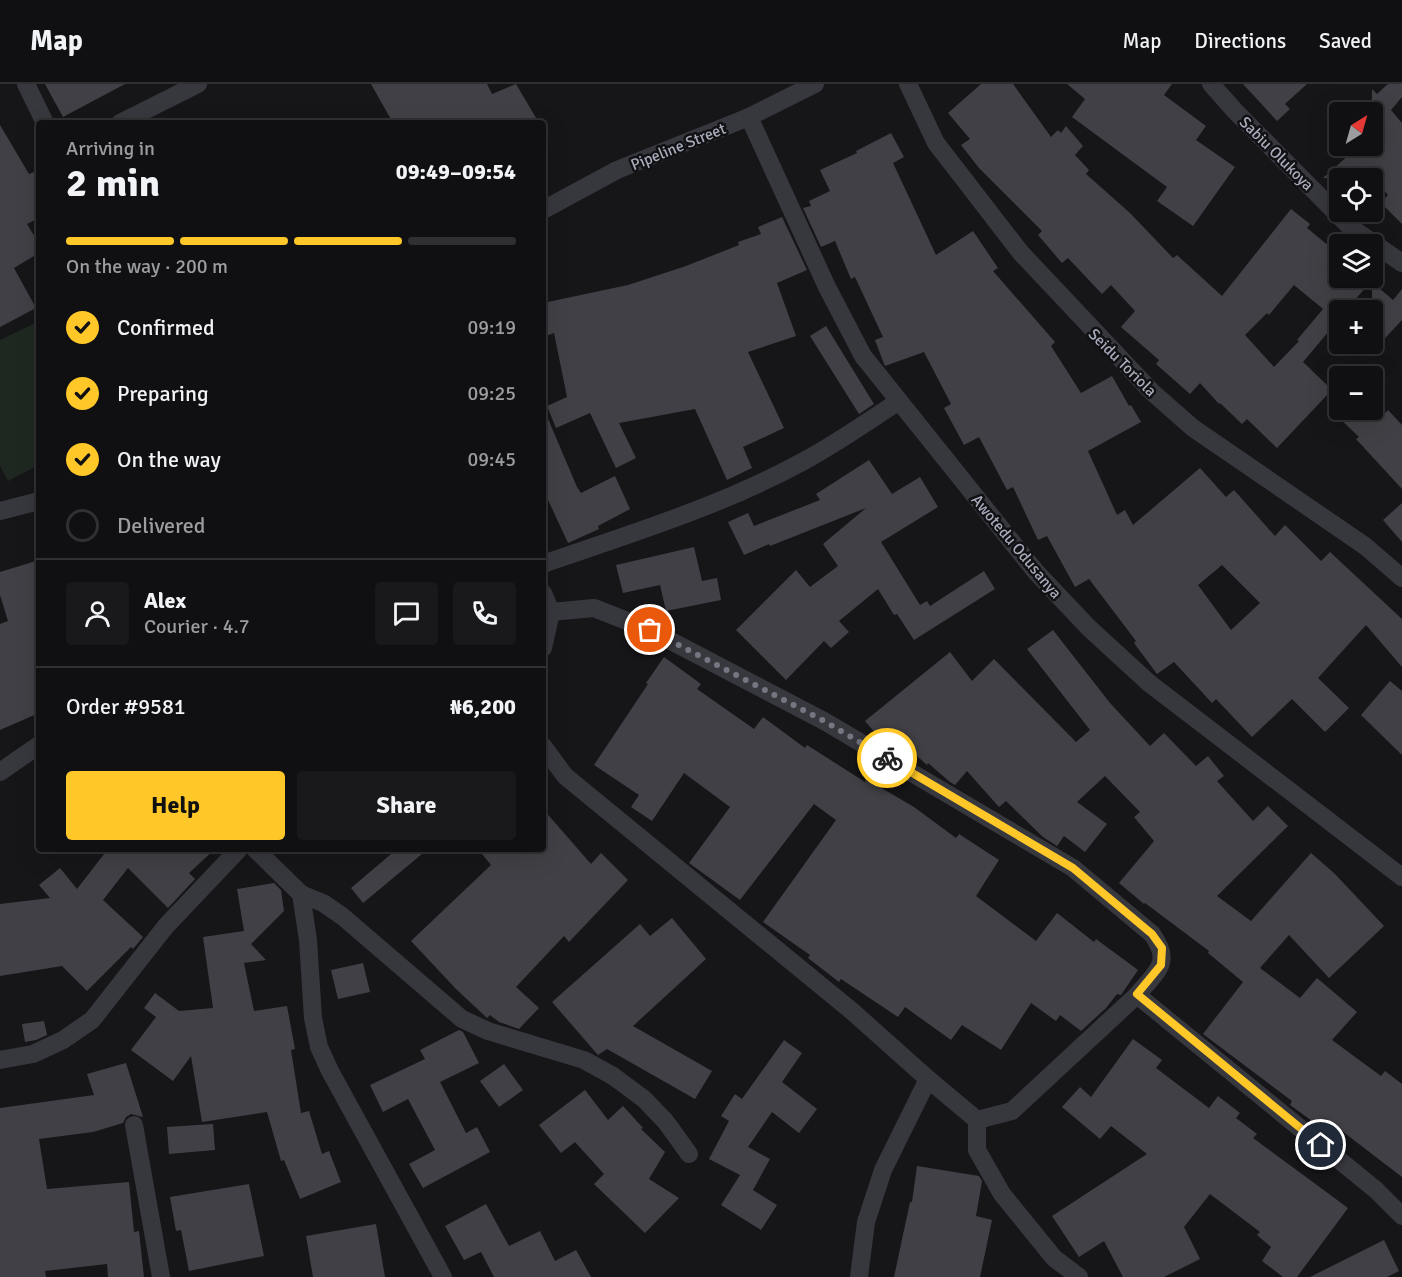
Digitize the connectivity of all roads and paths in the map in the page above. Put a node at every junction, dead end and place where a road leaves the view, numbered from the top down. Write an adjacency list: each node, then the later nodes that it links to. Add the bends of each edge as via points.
1 (26, 84): 7 (street)
2 (198, 84): 8 (street)
3 (815, 84): 6 (street, Pipeline Street)
4 (908, 84): 15 (street, Seidu Toriola, via 936,143 1021,253 1152,392 1193,428 1365,546)
5 (1211, 84): 10 (street, Sabiu Olukoya, via 1350,227)
6 (749, 117): 9 (street, Pipeline Street, via 617,170); 11 (street, Awotedu Odusanya, via 863,356)
7 (44, 120)
8 (126, 120)
9 (546, 208)
10 (1402, 263)
11 (899, 401): 14 (street, via 803,462 752,486 667,521); 24 (street, Awotedu Odusanya, via 1036,572 1089,628 1149,683)
12 (36, 502): 13 (street)
13 (0, 511)
14 (546, 563)
15 (1402, 578)
16 (546, 600): 17 (street)
17 (551, 612): 18 (street); 26 (street, via 594,608 650,630 824,721 1073,868 1152,934 1162,948 1161,965)
18 (546, 634)
19 (36, 747): 21 (street)
20 (546, 750): 28 (street, via 565,776 853,1012)
21 (0, 771)
22 (236, 852): 27 (street, via 166,926 92,1020 33,1054)
23 (258, 852): 25 (street)
24 (1402, 877)
25 (302, 894): 31 (street, via 342,916 462,1019 488,1031 584,1059 613,1076 644,1099); 34 (street, via 319,1047)
26 (1137, 994): 29 (street, via 1012,1111); 32 (street, via 1376,1190)
27 (0, 1060)
28 (928, 1079): 29 (street); 35 (street, via 883,1170 866,1222)
29 (977, 1120): 36 (street, via 977,1150 1002,1194 1054,1258)
30 (134, 1125): 33 (street)
31 (689, 1154)
32 (1402, 1216)
33 (161, 1277)
34 (443, 1277)
35 (859, 1277)
36 (1079, 1277)

